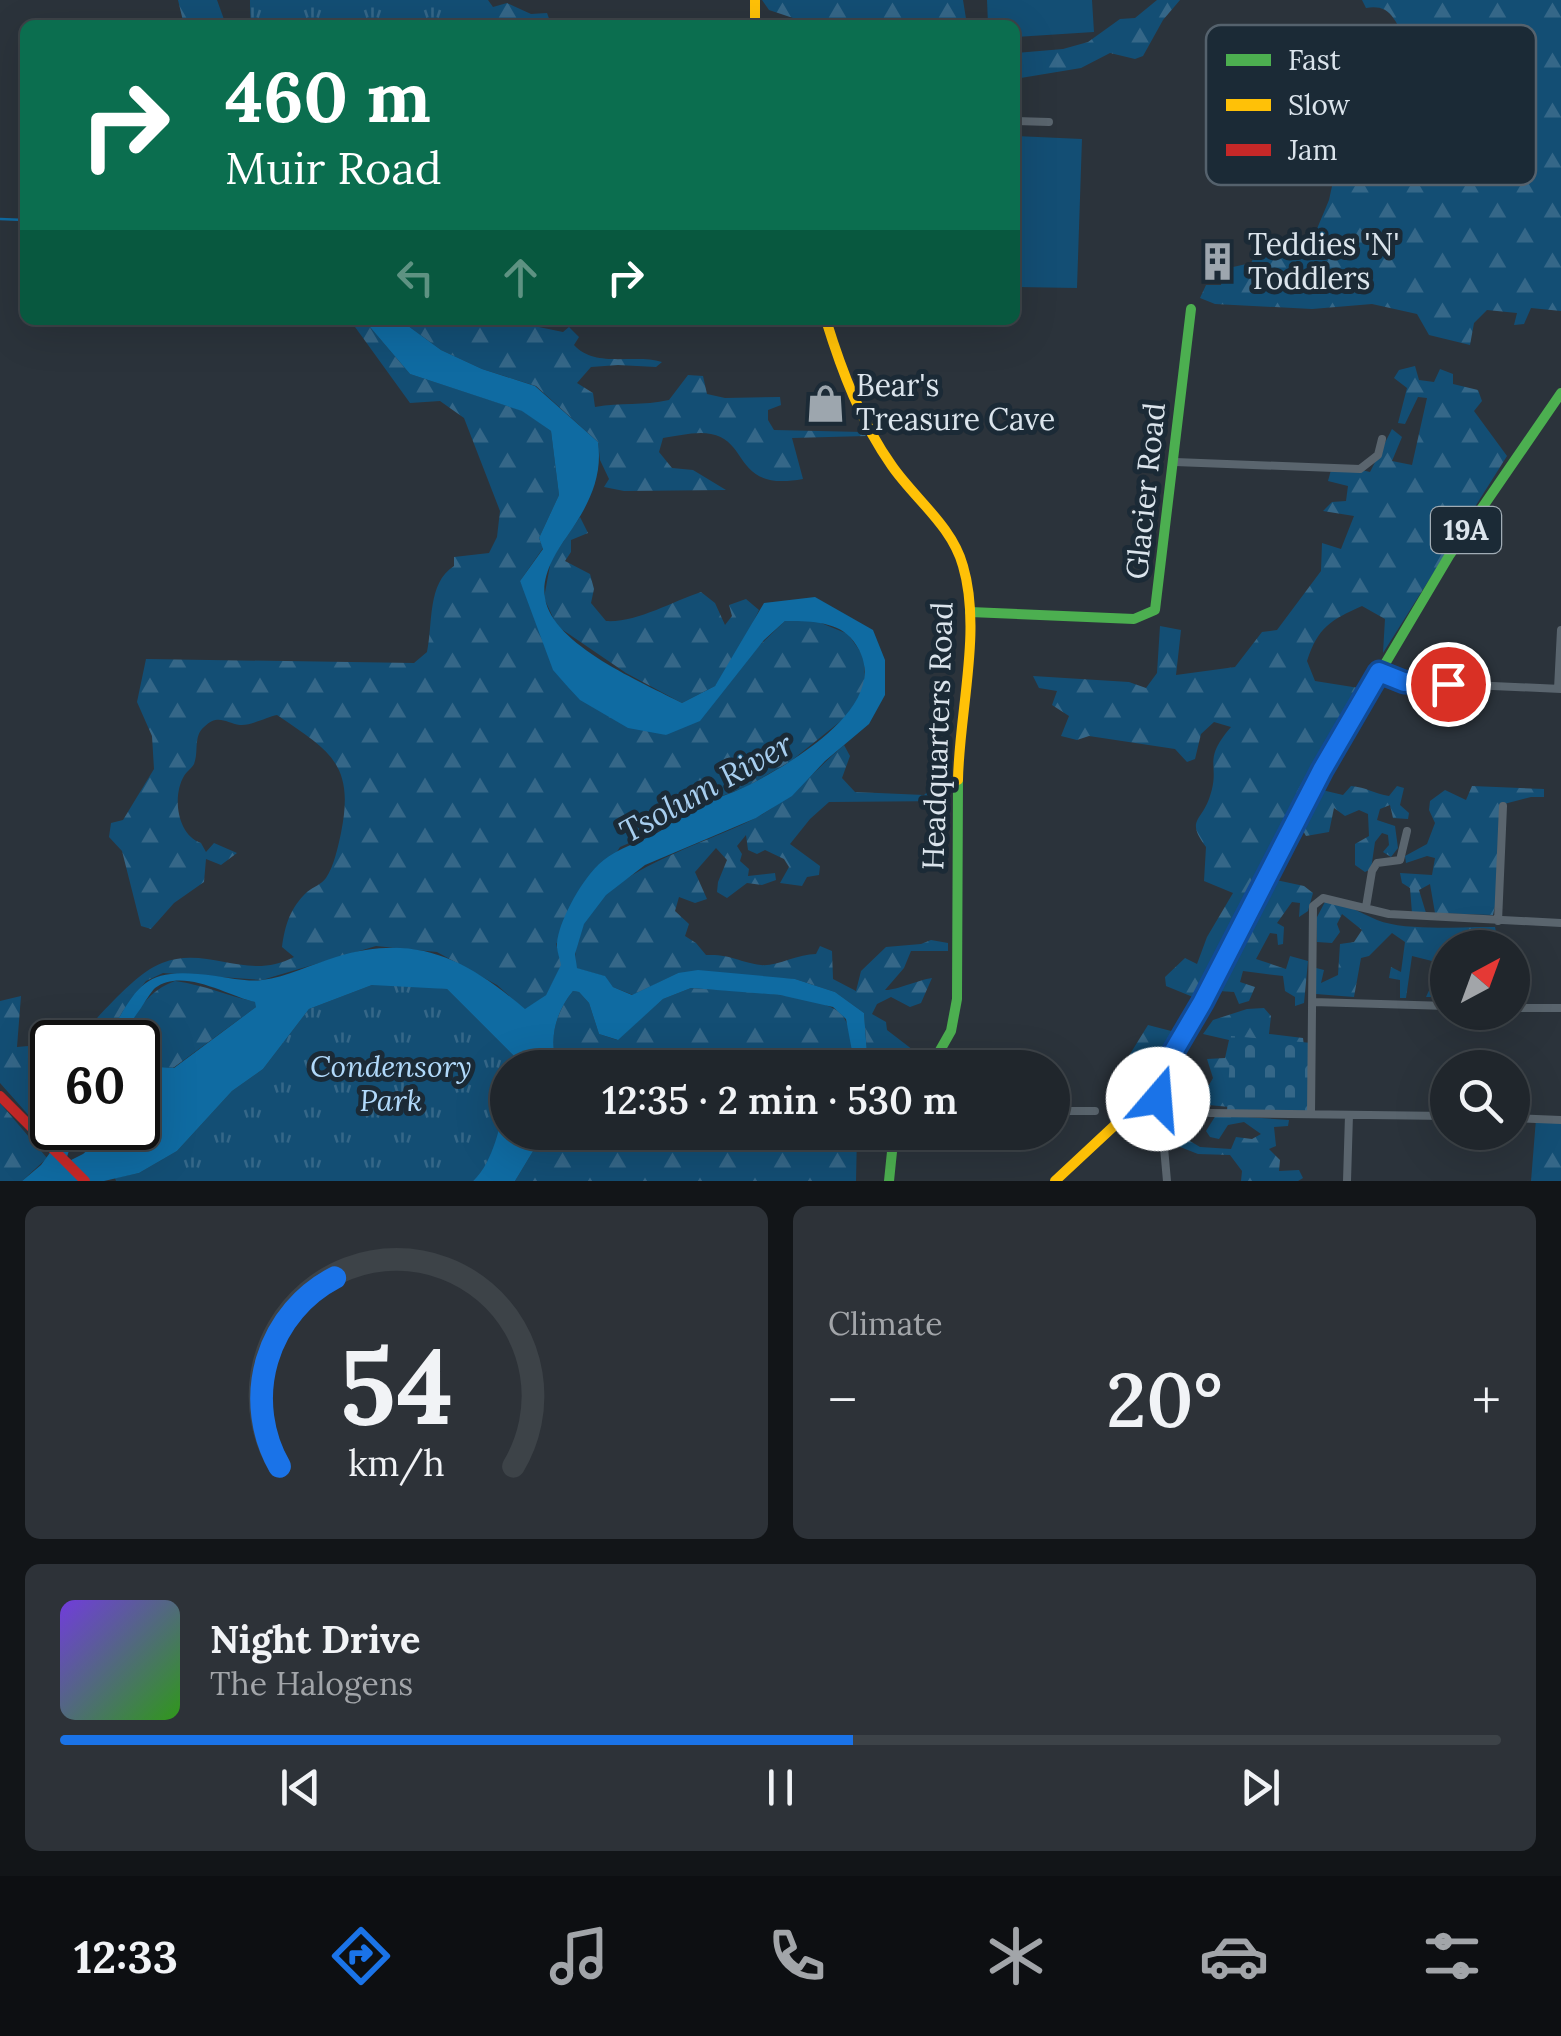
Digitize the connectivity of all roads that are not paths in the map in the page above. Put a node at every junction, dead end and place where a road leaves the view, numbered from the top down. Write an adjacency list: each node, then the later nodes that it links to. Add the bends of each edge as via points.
1 (1020, 121): 2 (street)
2 (1050, 122)
3 (1190, 309): 7 (main road, Glacier Road)
4 (828, 325): 8 (main road, Headquarters Road, via 878,446 961,559)
5 (1561, 393): 10 (main road, 19A)
6 (1382, 439): 7 (street, via 1378,454 1360,468)
7 (1175, 462): 8 (main road, Glacier Road, via 1155,610 1134,619)
8 (970, 612): 21 (main road, Headquarters Road, via 958,764 958,999)
9 (1561, 630): 11 (street)
10 (1379, 672): 11 (street, via 1404,682); 22 (main road, 19A)
11 (1559, 689)
12 (1503, 806): 15 (street)
13 (1406, 831): 14 (street, via 1400,860 1377,863 1372,871)
14 (1366, 908): 15 (street); 17 (street, via 1323,898 1314,906)
15 (1498, 921): 16 (street)
16 (1561, 924)
17 (1313, 1002): 18 (street); 28 (street)
18 (1430, 1005)
19 (1530, 1008): 20 (street)
20 (1561, 1008)
21 (940, 1050)
22 (1162, 1071): 26 (main road, 19A); 27 (main road, via 1158,1099)
23 (0, 1096): 35 (main road)
24 (1070, 1110): 25 (street)
25 (1095, 1111)
26 (1130, 1112): 27 (street); 37 (main road, 19A)
27 (1171, 1112): 28 (street)
28 (1311, 1114): 29 (street)
29 (1349, 1114): 30 (street); 39 (street)
30 (1430, 1116)
31 (1530, 1119): 32 (street)
32 (1561, 1120)
33 (1162, 1136): 38 (street)
34 (892, 1150): 36 (main road)
35 (84, 1181)
36 (888, 1181)
37 (1055, 1181)
38 (1167, 1181)
39 (1347, 1181)

